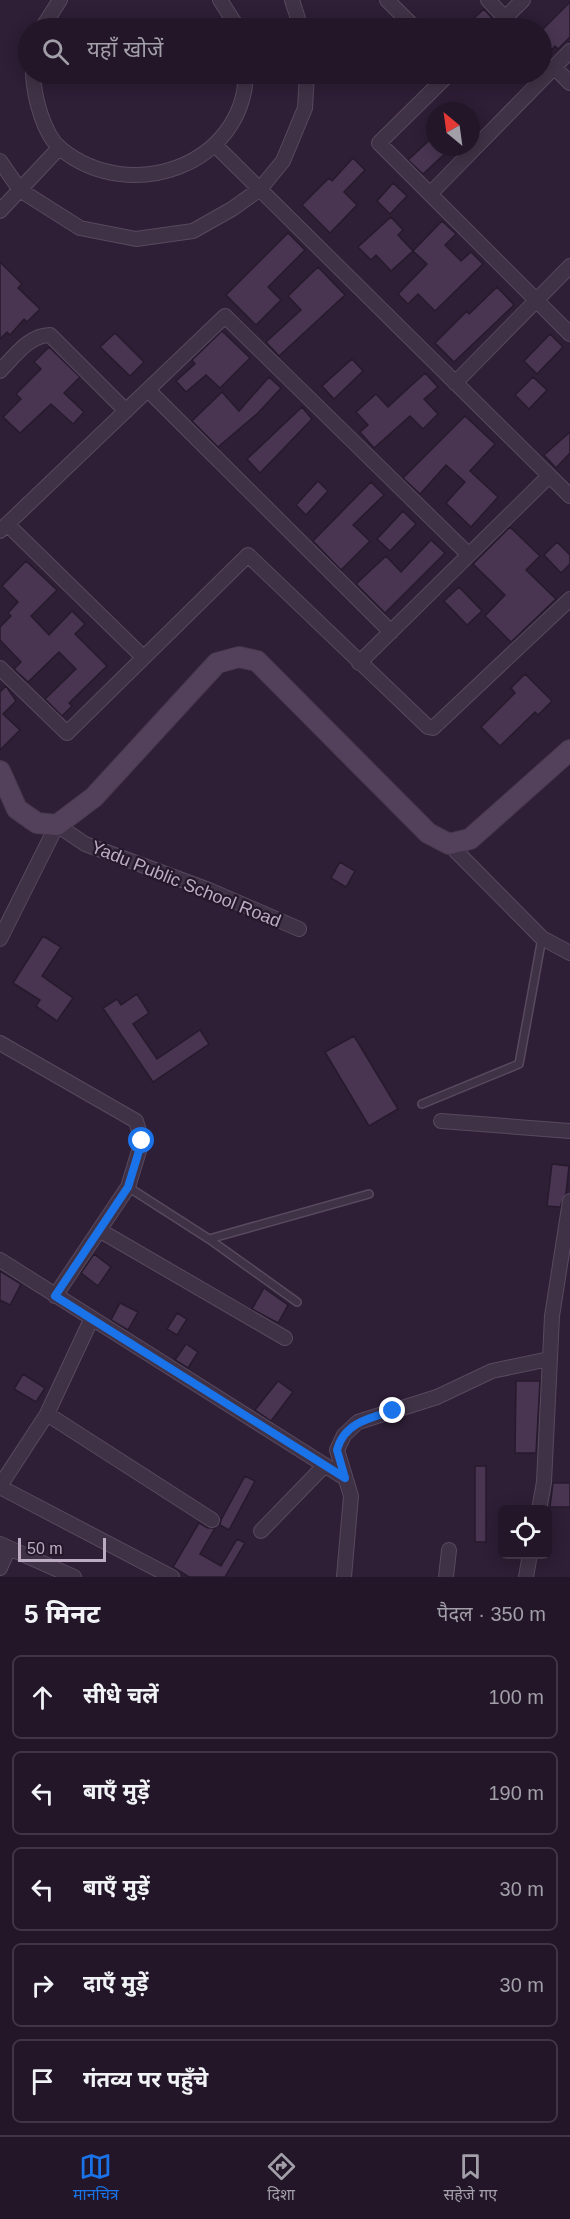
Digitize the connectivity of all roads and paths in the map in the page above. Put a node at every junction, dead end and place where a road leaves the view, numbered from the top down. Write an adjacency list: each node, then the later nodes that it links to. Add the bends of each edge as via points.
1 (60, 0): 7 (street)
2 (220, 0): 8 (street)
3 (292, 0): 9 (street)
4 (387, 0): 10 (street)
5 (488, 0): 11 (street)
6 (523, 0): 11 (street)
7 (48, 18)
8 (232, 18)
9 (298, 18)
10 (405, 18)
11 (505, 18)
12 (570, 51): 13 (street)
13 (554, 67): 14 (street)
14 (570, 83)
15 (35, 84): 21 (street, via 45,124)
16 (244, 84): 20 (street, via 230,126)
17 (306, 84): 23 (street, via 305,108 283,161)
18 (439, 84): 25 (street, via 379,143)
19 (537, 84): 25 (street)
20 (215, 145): 21 (street, via 178,169 143,176 112,172 78,160); 23 (street)
21 (60, 148): 24 (street)
22 (0, 161): 24 (street)
23 (260, 189): 24 (street, via 193,231 136,239 80,228); 31 (street)
24 (20, 190): 26 (street)
25 (430, 194): 28 (street)
26 (0, 211)
27 (570, 266): 28 (street)
28 (536, 300): 29 (street); 31 (street)
29 (570, 334)
30 (0, 371): 33 (street, via 31,340 50,335)
31 (455, 383): 34 (street)
32 (148, 390): 33 (street); 37 (street, via 225,316); 39 (street)
33 (126, 411): 36 (street)
34 (549, 476): 35 (street); 37 (street)
35 (570, 496)
36 (3, 528): 40 (street)
37 (469, 555): 39 (street)
38 (570, 599): 41 (street, via 433,728)
39 (391, 632): 41 (street)
40 (143, 657): 41 (street, via 248,555); 42 (street, via 67,733)
41 (359, 663)
42 (0, 668)
43 (570, 750): 46 (street, via 470,839)
44 (0, 771): 45 (street, Yadu Public School Road, via 17,809 38,823)
45 (57, 825): 46 (street, via 94,797 217,663 239,657 257,661 428,833); 47 (street, Yadu Public School Road, via 85,844 209,890); 49 (street)
46 (449, 844): 48 (street)
47 (299, 929)
48 (542, 938): 50 (street); 52 (lane, via 519,1064)
49 (0, 939)
50 (570, 953)
51 (0, 1042): 55 (street, via 136,1121 142,1141)
52 (422, 1104)
53 (441, 1121): 54 (street)
54 (570, 1131)
55 (128, 1187): 58 (street); 59 (lane)
56 (369, 1194): 59 (lane)
57 (570, 1201): 65 (street)
58 (99, 1230): 61 (street); 64 (street)
59 (209, 1239): 62 (lane)
60 (0, 1260): 61 (street)
61 (55, 1296): 63 (street)
62 (297, 1302)
63 (91, 1320): 66 (street); 67 (street)
64 (285, 1338)
65 (549, 1359): 68 (street, via 492,1371 437,1396 358,1422 344,1435 337,1450); 70 (street)
66 (47, 1414): 69 (street); 71 (street)
67 (325, 1465): 68 (street); 72 (street)
68 (345, 1478): 79 (street, via 351,1496)
69 (0, 1487): 78 (street)
70 (540, 1505)
71 (212, 1520)
72 (261, 1531)
73 (5, 1546): 76 (street); 77 (street)
74 (449, 1550): 80 (street)
75 (529, 1559): 81 (street)
76 (0, 1568)
77 (74, 1577)
78 (172, 1577)
79 (344, 1577)
80 (446, 1577)
81 (526, 1577)

